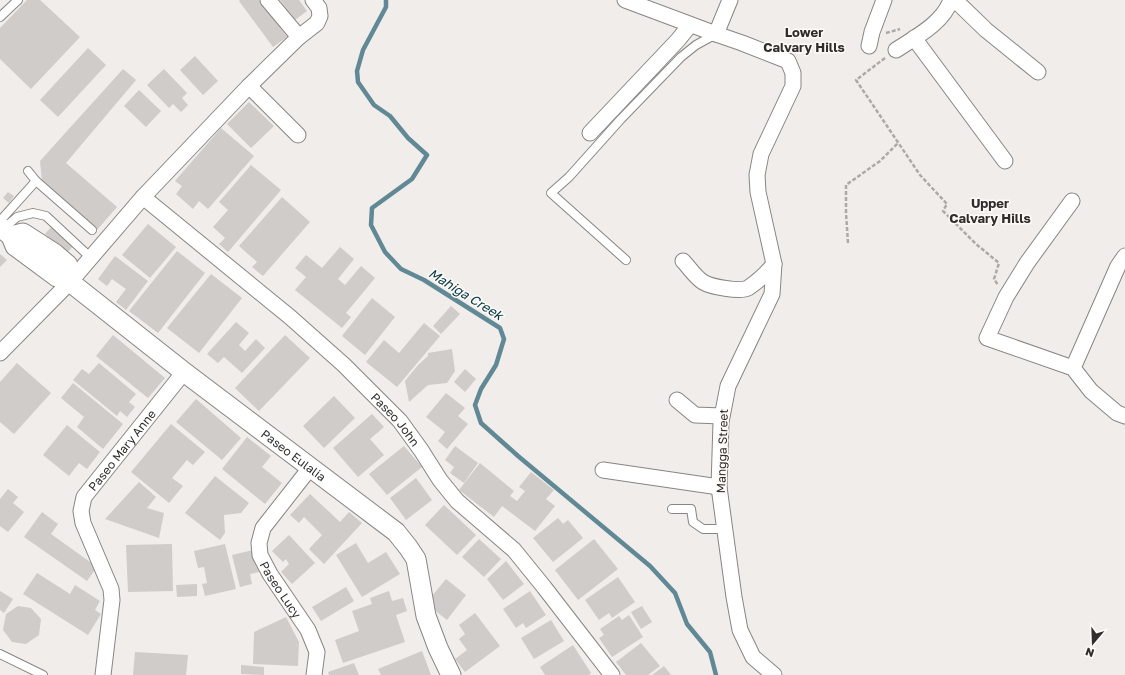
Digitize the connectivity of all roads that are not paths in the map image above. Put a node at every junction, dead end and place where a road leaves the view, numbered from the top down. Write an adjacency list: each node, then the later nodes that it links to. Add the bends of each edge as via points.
1 (18, 0): 9 (lane)
2 (268, 0): 12 (street)
3 (314, 0): 12 (street, via 320,16 317,23)
4 (625, 0): 10 (street, Mangga Street)
5 (730, 0): 11 (street)
6 (884, 0): 14 (street)
7 (951, 0): 13 (street, via 935,23)
8 (956, 0): 16 (street, via 986,30)
9 (0, 17)
10 (690, 25): 11 (street, Mangga Street); 18 (street)
11 (716, 34): 29 (lane, via 696,45 682,57 551,193); 31 (street, Mangga Street, via 788,61 793,73 793,86 761,154 758,175 758,192)
12 (299, 37): 17 (street)
13 (914, 38): 15 (street); 20 (street)
14 (869, 46)
15 (896, 50)
16 (1038, 72)
17 (249, 86): 19 (street); 23 (street)
18 (590, 133)
19 (298, 135)
20 (1004, 161)
21 (28, 171): 22 (lane)
22 (36, 181): 25 (lane); 26 (lane)
23 (143, 197): 28 (street); 49 (street, Paseo John, via 290,317 400,420 457,501 514,550)
24 (1072, 201): 34 (street, via 1027,263 1006,297 987,338)
25 (4, 228): 28 (lane, via 17,217 33,213 46,216); 32 (street, Paseo Eulalia, via 15,246 57,277)
26 (92, 230)
27 (1125, 256): 34 (street, via 1118,266)
28 (91, 258): 32 (street)
29 (626, 260)
30 (683, 261): 31 (street, via 702,282 735,290 747,289)
31 (774, 264): 37 (street, Mangga Street, via 772,294 728,386)
32 (70, 282): 33 (street); 35 (street, Paseo Eulalia)
33 (0, 353)
34 (1073, 368): 38 (street, via 1091,391 1117,413)
35 (184, 372): 39 (street, Paseo Eulalia); 46 (street, Paseo Mary Anne, via 84,497 81,511 83,523 111,589 112,600)
36 (677, 400): 37 (street, via 695,415)
37 (722, 416): 41 (street, Mangga Street)
38 (1125, 416)
39 (310, 468): 47 (street, Paseo Lucy, via 263,528 259,543 260,555 270,574 311,637 317,652); 48 (street, Paseo Eulalia, via 396,532 408,547 416,559 426,616)
40 (603, 470): 41 (street)
41 (719, 487): 43 (street, Mangga Street)
42 (672, 510): 43 (lane, via 691,509 693,522 703,529)
43 (724, 529): 50 (street, Mangga Street, via 740,630 754,657)
44 (0, 654): 45 (lane)
45 (43, 675)
46 (103, 675)
47 (314, 675)
48 (451, 675)
49 (612, 675)
50 (774, 675)

